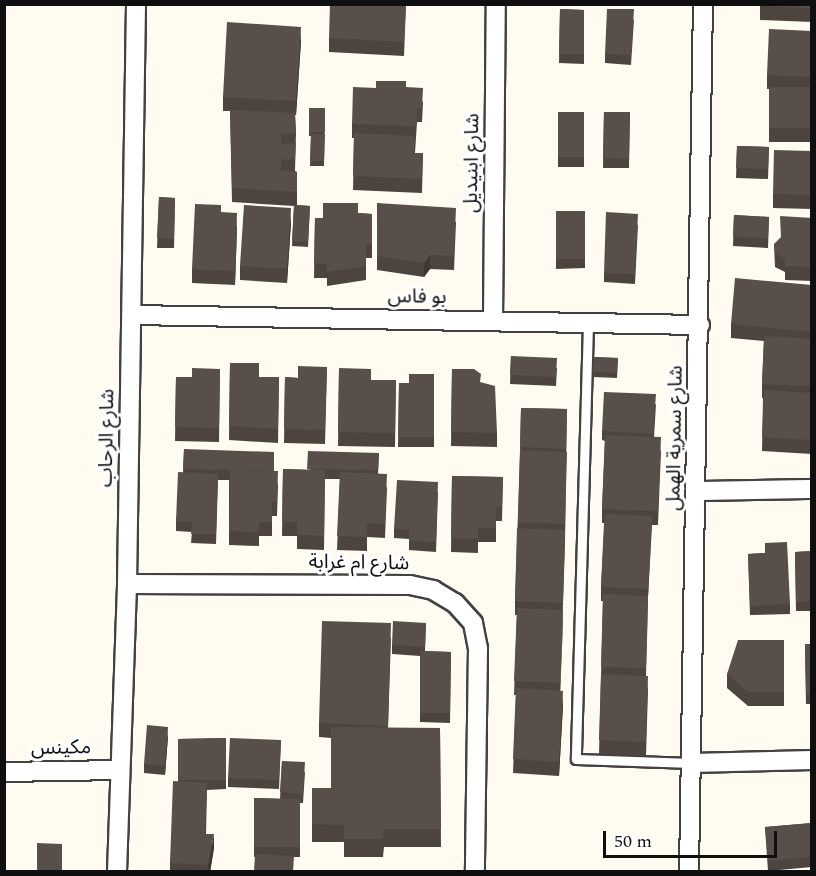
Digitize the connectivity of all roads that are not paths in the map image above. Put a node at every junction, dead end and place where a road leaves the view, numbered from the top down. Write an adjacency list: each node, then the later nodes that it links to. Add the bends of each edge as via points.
1 (136, 4): 4 (street, شارع الرحاب)
2 (496, 4): 5 (street, شارع ابنيديل)
3 (703, 4): 7 (street, شارع سمرية الهمل)
4 (132, 315): 5 (street, بو فاس); 10 (street, شارع الرحاب)
5 (493, 321): 6 (street, بو فاس)
6 (588, 323): 7 (street, بو فاس); 12 (lane, via 576,759)
7 (700, 325): 9 (street, شارع سمرية الهمل)
8 (812, 489): 9 (street)
9 (697, 491): 12 (street, شارع سمرية الهمل)
10 (127, 584): 13 (street, شارع الرحاب); 16 (street, شارع ام غرابة, via 410,585 433,590 455,603 473,623 478,648)
11 (812, 760): 12 (street)
12 (692, 763): 17 (street, شارع سمرية الهمل)
13 (119, 770): 14 (street, مكينس); 15 (street, شارع الرحاب)
14 (4, 772)
15 (117, 872)
16 (475, 872)
17 (689, 872)

